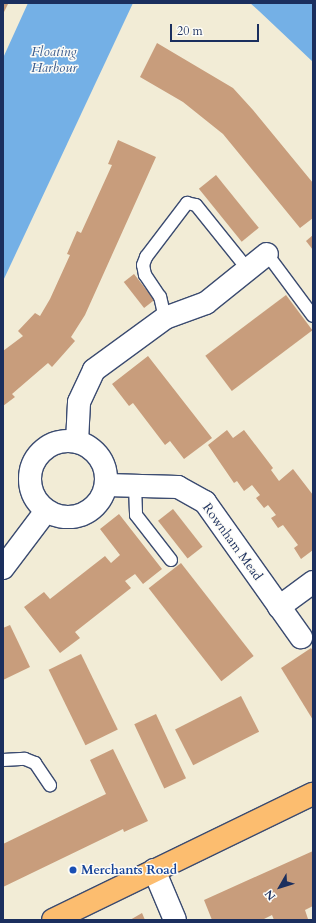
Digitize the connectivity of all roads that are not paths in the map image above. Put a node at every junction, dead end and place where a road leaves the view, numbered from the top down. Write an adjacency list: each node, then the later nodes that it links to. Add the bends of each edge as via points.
1 (267, 254): 2 (street); 3 (lane)
2 (248, 271): 4 (street, via 206,303); 4 (lane, via 196,206 187,203 146,257 143,265 145,275 160,297)
3 (313, 316)
4 (165, 318): 5 (street, via 94,370 87,380 79,402)
5 (77, 442): 6 (street, via 90,448 103,463); 8 (street, via 55,443 34,461 30,474 31,486 35,498)
6 (106, 485): 7 (street, Rownham Mead); 8 (street, via 97,504 82,514 68,518)
7 (135, 485): 9 (lane, via 136,515); 12 (street, Rownham Mead, via 178,487 205,502)
8 (46, 511): 10 (street)
9 (171, 560)
10 (3, 568)
11 (313, 582): 12 (street)
12 (279, 607): 13 (street, Rownham Mead)
13 (301, 637)
14 (3, 760): 15 (lane, via 26,759 35,763)
15 (50, 785)
16 (313, 794): 17 (main road)
17 (154, 870): 18 (main road); 19 (street)
18 (52, 920)
19 (175, 920)

